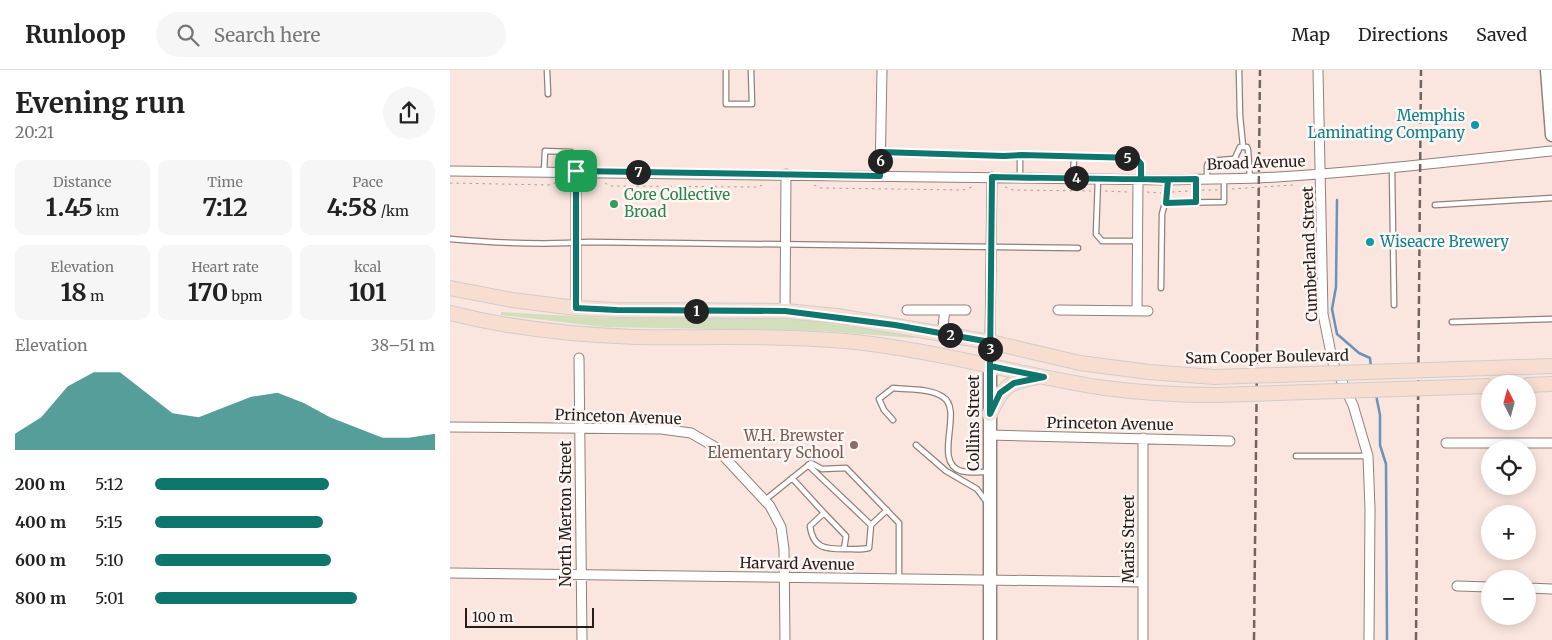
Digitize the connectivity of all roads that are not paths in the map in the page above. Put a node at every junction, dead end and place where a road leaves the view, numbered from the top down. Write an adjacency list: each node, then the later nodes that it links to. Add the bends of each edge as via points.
1 (547, 70): 8 (lane)
2 (726, 70): 3 (lane, via 726,104 752,104)
3 (751, 70)
4 (882, 70): 13 (street)
5 (1239, 70): 10 (lane)
6 (1318, 70): 21 (street, Cumberland Street)
7 (1547, 70): 9 (street)
8 (548, 94)
9 (1552, 136)
10 (1243, 146): 27 (lane, via 1248,150); 30 (lane, via 1233,159 1210,161)
11 (1552, 151): 16 (street, Broad Avenue)
12 (572, 152): 18 (lane, via 545,151)
13 (881, 152): 14 (lane); 22 (street)
14 (1020, 156): 15 (lane); 23 (lane)
15 (1074, 157): 24 (lane); 28 (lane, via 1136,158 1141,164)
16 (1392, 168): 21 (street, Broad Avenue); 45 (lane)
17 (450, 171): 18 (street, Broad Avenue)
18 (544, 171): 19 (street, Broad Avenue)
19 (576, 171): 20 (street, Broad Avenue); 39 (street)
20 (786, 174): 22 (street, Broad Avenue); 40 (street)
21 (1321, 174): 27 (street, Broad Avenue); 77 (street, Cumberland Street, via 1323,314 1332,363 1353,405)
22 (880, 176): 32 (street, Broad Avenue)
23 (1020, 178): 24 (street, Broad Avenue); 32 (street, Broad Avenue)
24 (1073, 178): 25 (street, Broad Avenue)
25 (1098, 178): 28 (street, Broad Avenue); 38 (lane, via 1096,234 1102,242)
26 (1224, 178): 27 (street, Broad Avenue); 30 (street, Broad Avenue); 34 (lane, via 1224,202)
27 (1250, 178)
28 (1139, 179): 31 (street, Broad Avenue); 38 (street)
29 (1196, 179): 30 (street, Broad Avenue); 31 (street, Broad Avenue); 34 (lane)
30 (1208, 179)
31 (1168, 180): 35 (lane)
32 (992, 181): 41 (street, Collins Street)
33 (1552, 198): 36 (lane)
34 (1196, 202): 35 (lane)
35 (1166, 203): 44 (lane, via 1162,214)
36 (1435, 205)
37 (450, 239): 39 (lane)
38 (1136, 241): 52 (street)
39 (577, 243): 40 (lane); 46 (street)
40 (786, 244): 41 (lane); 51 (street)
41 (991, 246): 42 (lane); 58 (street, Collins Street)
42 (1078, 248)
43 (450, 288): 46 (main road, Sam Cooper Boulevard)
44 (1161, 288)
45 (1394, 305)
46 (576, 308): 51 (main road, Sam Cooper Boulevard)
47 (907, 310): 48 (street)
48 (944, 310): 49 (street); 57 (street)
49 (966, 310)
50 (1058, 310): 52 (street)
51 (785, 311): 57 (main road, Sam Cooper Boulevard)
52 (1137, 311): 53 (street)
53 (1148, 311)
54 (450, 313): 60 (main road, via 558,332 846,341)
55 (1552, 319): 56 (lane)
56 (1452, 322)
57 (942, 334): 58 (main road, Sam Cooper Boulevard)
58 (990, 342): 60 (street, Collins Street); 61 (main road, Sam Cooper Boulevard, bridge, via 1080,363 1214,377)
59 (579, 358): 69 (street, North Merton Street)
60 (990, 366): 62 (main road); 66 (street, Collins Street)
61 (1552, 366)
62 (1044, 377): 65 (main road, bridge, via 1162,394); 66 (main road, via 1014,383 1000,393)
63 (1552, 384): 64 (main road)
64 (1536, 385)
65 (1481, 386)
66 (990, 414): 70 (street, Collins Street)
67 (893, 420): 79 (lane, via 879,399 893,388 943,397 951,410 950,462 960,471)
68 (450, 427): 69 (street, Princeton Avenue)
69 (580, 429): 81 (street, Princeton Avenue, via 661,429 691,433 715,448); 88 (street, North Merton Street)
70 (990, 435): 71 (street, Princeton Avenue); 79 (street, Collins Street)
71 (1143, 438): 72 (street, Princeton Avenue); 92 (street, Maris Street)
72 (1230, 441)
73 (1446, 443): 74 (street)
74 (1552, 443)
75 (916, 445): 82 (lane, via 946,471 978,489)
76 (1296, 456): 77 (lane)
77 (1368, 456): 101 (street, Cumberland Street)
78 (808, 465): 80 (lane); 83 (lane, via 846,468); 85 (lane)
79 (990, 472): 82 (street, Collins Street)
80 (792, 478): 81 (lane); 84 (lane)
81 (765, 500): 89 (street, Princeton Avenue, via 781,527)
82 (990, 506): 91 (street, Collins Street)
83 (887, 510): 85 (lane); 90 (lane, via 900,524)
84 (824, 513): 86 (lane, via 846,536); 86 (lane, via 810,526 811,534 818,545 826,549)
85 (871, 526): 86 (lane, via 869,548)
86 (844, 549)
87 (450, 573): 88 (street, Harvard Avenue)
88 (580, 575): 89 (street, Harvard Avenue); 97 (street, North Merton Street)
89 (785, 578): 90 (street, Harvard Avenue); 98 (street, Princeton Avenue)
90 (899, 579): 91 (street, Harvard Avenue)
91 (990, 580): 92 (street, Harvard Avenue); 99 (street, Collins Street)
92 (1143, 582): 100 (street, Maris Street)
93 (1457, 586): 94 (street)
94 (1481, 587)
95 (1536, 588): 96 (street)
96 (1552, 589)
97 (582, 640)
98 (784, 640)
99 (990, 640)
100 (1143, 640)
101 (1369, 640)

